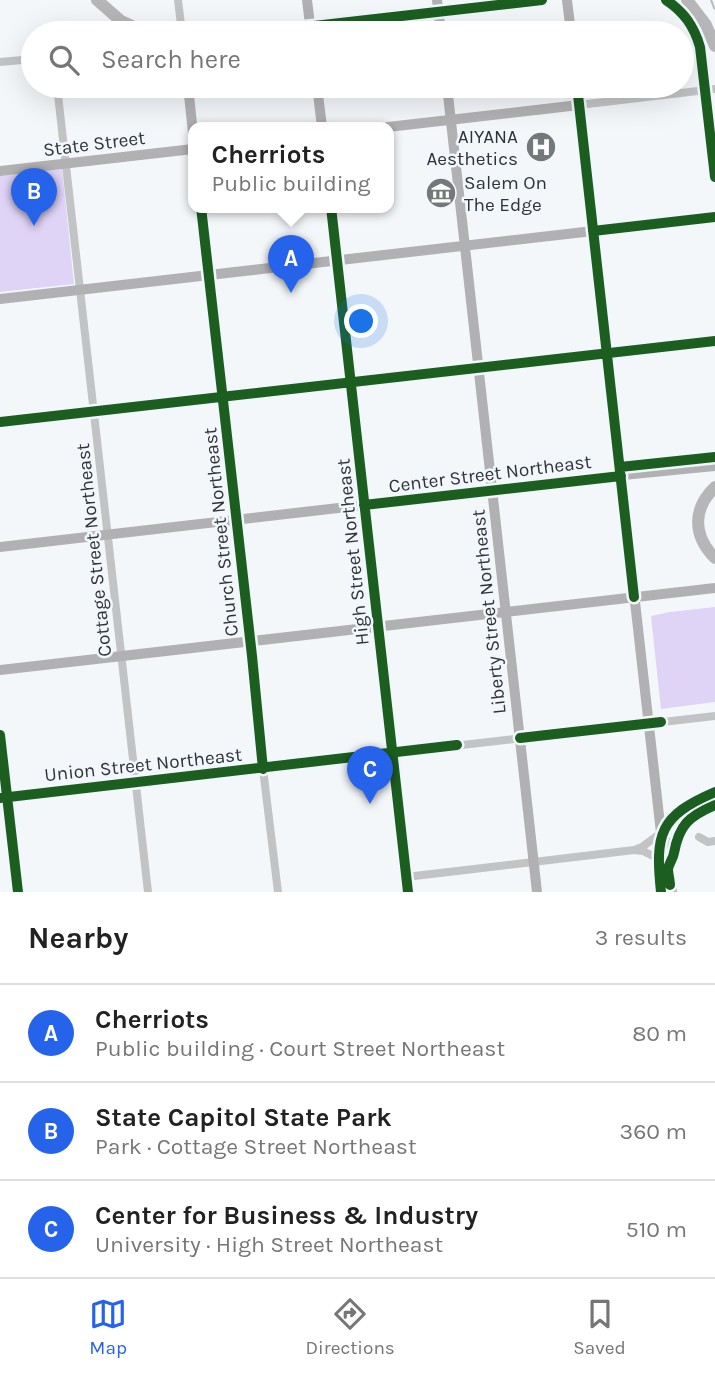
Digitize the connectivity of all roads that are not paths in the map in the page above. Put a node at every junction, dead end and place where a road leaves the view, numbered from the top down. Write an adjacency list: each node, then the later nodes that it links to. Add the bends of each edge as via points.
1 (97, 0): 9 (highway)
2 (178, 0): 10 (street)
3 (307, 0): 11 (main road)
4 (542, 0): 8 (highway)
5 (567, 0): 13 (main road)
6 (666, 0): 14 (highway)
7 (687, 0): 16 (highway)
8 (438, 6): 12 (highway)
9 (121, 21)
10 (181, 21)
11 (310, 21)
12 (359, 21)
13 (570, 21)
14 (689, 21)
15 (694, 28): 19 (highway)
16 (715, 46)
17 (21, 60): 18 (street)
18 (0, 62)
19 (710, 90): 34 (highway)
20 (58, 98): 32 (street, Cottage Street Northeast)
21 (189, 98): 28 (main road)
22 (318, 98): 29 (main road)
23 (448, 98): 27 (main road, Liberty Street Northeast)
24 (578, 98): 26 (main road)
25 (640, 98): 26 (street)
26 (579, 105): 27 (main road); 39 (main road)
27 (450, 120): 30 (main road); 40 (main road, Liberty Street Northeast)
28 (192, 122)
29 (321, 122)
30 (394, 126)
31 (188, 150): 32 (main road, State Street)
32 (65, 164): 33 (main road, State Street); 45 (street, Cottage Street Northeast)
33 (0, 171)
34 (715, 177)
35 (202, 213): 44 (main road, Church Street Northeast)
36 (332, 213): 41 (main road, High Street Northeast)
37 (715, 217): 38 (main road)
38 (616, 228): 39 (street)
39 (593, 231): 40 (main road); 48 (main road)
40 (465, 245): 42 (main road); 50 (main road, Liberty Street Northeast)
41 (335, 247): 42 (main road); 43 (main road, High Street Northeast)
42 (361, 257): 43 (main road)
43 (337, 260): 44 (main road); 51 (main road, High Street Northeast)
44 (209, 275): 45 (main road); 52 (main road, Church Street Northeast)
45 (79, 290): 46 (main road); 53 (street, Cottage Street Northeast)
46 (0, 299)
47 (715, 341): 48 (street)
48 (598, 354): 56 (main road)
49 (554, 359): 50 (street)
50 (478, 368): 51 (street); 58 (main road, Liberty Street Northeast)
51 (350, 383): 52 (street); 59 (main road, High Street Northeast)
52 (223, 397): 53 (street); 60 (main road, Church Street Northeast)
53 (94, 412): 54 (street); 61 (street, Cottage Street Northeast)
54 (0, 422)
55 (715, 466): 56 (main road, Center Street Northeast)
56 (620, 471): 58 (main road, Center Street Northeast); 65 (main road)
57 (715, 486): 63 (highway, via 698,516 699,533)
58 (492, 490): 59 (main road, Center Street Northeast); 66 (main road, Liberty Street Northeast)
59 (364, 505): 60 (main road, Center Street Northeast); 67 (main road, High Street Northeast)
60 (236, 520): 61 (main road, Center Street Northeast); 68 (main road, Church Street Northeast)
61 (107, 534): 62 (main road, Center Street Northeast); 69 (street, Cottage Street Northeast)
62 (0, 547)
63 (715, 558)
64 (715, 588): 65 (main road)
65 (634, 597): 66 (main road); 72 (main road)
66 (506, 612): 67 (main road); 74 (main road, Liberty Street Northeast)
67 (378, 626): 68 (main road); 75 (main road, High Street Northeast)
68 (250, 641): 69 (main road); 76 (street, Church Street Northeast)
69 (121, 656): 70 (main road); 77 (street, Cottage Street Northeast)
70 (0, 670)
71 (715, 716): 72 (street, Union Street Northeast)
72 (649, 723): 74 (street, Union Street Northeast); 81 (main road)
73 (0, 735): 79 (street)
74 (520, 738): 75 (street, Union Street Northeast); 85 (main road, Liberty Street Northeast)
75 (392, 753): 76 (street, Union Street Northeast); 87 (main road, High Street Northeast)
76 (263, 769): 77 (street, Union Street Northeast); 90 (street, Church Street Northeast)
77 (135, 782): 79 (street, Union Street Northeast); 89 (street, Cottage Street Northeast)
78 (715, 792): 81 (highway, via 684,807)
79 (4, 797): 88 (street)
80 (715, 805): 86 (highway, via 687,822 677,836 674,857)
81 (661, 833): 84 (street); 86 (highway)
82 (699, 837): 83 (street)
83 (715, 841)
84 (634, 850): 85 (street); 86 (street)
85 (534, 862): 87 (street); 92 (main road, Liberty Street Northeast)
86 (663, 863): 93 (highway); 94 (highway)
87 (406, 877): 91 (main road, High Street Northeast)
88 (18, 892)
89 (148, 892)
90 (278, 892)
91 (408, 892)
92 (537, 892)
93 (661, 892)
94 (671, 892)

